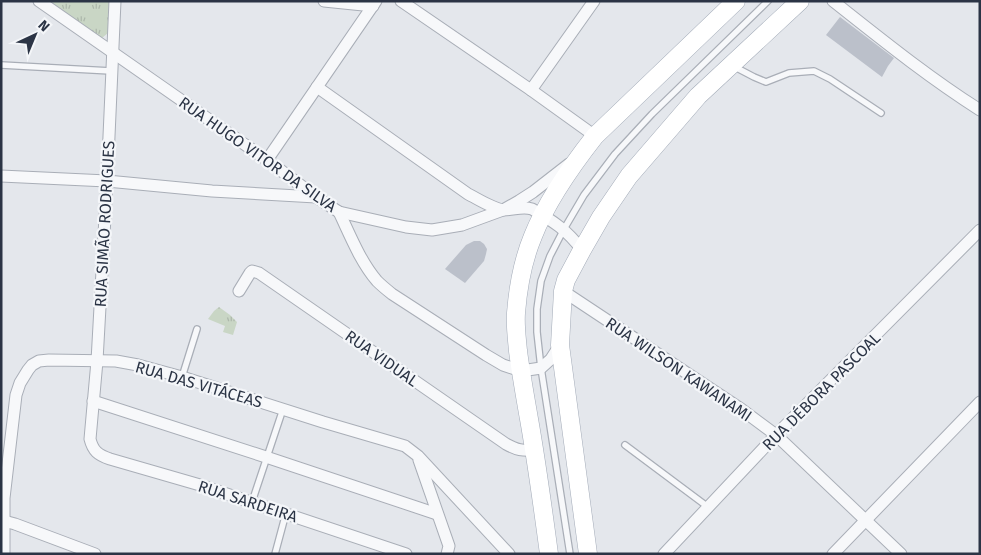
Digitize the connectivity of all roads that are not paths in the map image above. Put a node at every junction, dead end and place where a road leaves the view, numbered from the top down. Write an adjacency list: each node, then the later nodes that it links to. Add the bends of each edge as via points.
1 (39, 1): 11 (street, RUA HUGO VITOR DA SILVA)
2 (115, 1): 11 (street, RUA SIMÃO RODRIGUES)
3 (324, 1): 10 (street)
4 (401, 1): 16 (street)
5 (594, 1): 16 (street)
6 (736, 1): 19 (main road)
7 (768, 1): 28 (lane, via 633,133 597,176)
8 (800, 1): 13 (main road)
9 (833, 1): 17 (street, via 907,59)
10 (374, 4): 15 (street)
11 (112, 53): 14 (street, RUA SIMÃO RODRIGUES); 21 (street, RUA HUGO VITOR DA SILVA)
12 (1, 65): 14 (lane)
13 (731, 65): 18 (lane, via 766,82 789,73 814,71); 30 (main road, via 698,96 629,176)
14 (111, 71): 23 (street, RUA SIMÃO RODRIGUES)
15 (318, 87): 21 (street); 25 (street, via 468,194)
16 (531, 90): 19 (street)
17 (980, 110)
18 (881, 113)
19 (595, 136): 20 (main road)
20 (580, 155): 25 (street, RUA HUGO VITOR DA SILVA, via 533,192); 27 (main road)
21 (267, 160): 24 (street, RUA HUGO VITOR DA SILVA)
22 (1, 176): 23 (street)
23 (107, 181): 24 (street, via 212,192); 35 (street, RUA SIMÃO RODRIGUES)
24 (316, 197): 26 (street, RUA HUGO VITOR DA SILVA)
25 (503, 210): 26 (street, RUA HUGO VITOR DA SILVA, via 462,225 432,230); 27 (street, RUA HUGO VITOR DA SILVA, via 527,208)
26 (339, 212): 37 (street, via 361,257 379,283 486,355)
27 (543, 215): 28 (street, RUA HUGO VITOR DA SILVA); 37 (main road, via 533,234 521,276 516,313)
28 (564, 229): 30 (street, RUA HUGO VITOR DA SILVA); 36 (lane, via 550,256 537,309)
29 (980, 230): 42 (street, RUA DÉBORA PASCOAL)
30 (582, 250): 32 (main road)
31 (239, 291): 45 (street, RUA VIDUAL, via 250,273 260,273 515,450)
32 (563, 291): 34 (main road); 42 (street, RUA WILSON KAWANAMI)
33 (197, 330): 38 (lane)
34 (560, 345): 36 (street); 63 (main road)
35 (97, 361): 38 (street, RUA DAS VITÁCEAS, via 116,361); 39 (street, RUA SIMÃO RODRIGUES); 48 (street, RUA DAS VITÁCEAS, via 50,360 36,363 28,370 16,395)
36 (541, 368): 37 (street); 62 (lane)
37 (521, 371): 45 (main road)
38 (182, 377): 41 (street, RUA DAS VITÁCEAS)
39 (93, 401): 44 (street, RUA SIMÃO RODRIGUES); 47 (street)
40 (980, 402): 53 (street)
41 (283, 409): 46 (street, RUA DAS VITÁCEAS, via 404,446); 47 (lane)
42 (776, 435): 50 (street, RUA DÉBORA PASCOAL); 53 (street, RUA WILSON KAWANAMI)
43 (625, 446): 50 (lane)
44 (92, 447): 49 (street, RUA SARDEIRA, via 110,459)
45 (534, 450): 61 (main road)
46 (418, 456): 52 (street); 60 (street, RUA DAS VITÁCEAS)
47 (266, 457): 49 (lane); 52 (street)
48 (3, 498): 54 (street, RUA DAS VITÁCEAS)
49 (252, 502): 51 (street, RUA SARDEIRA)
50 (708, 507): 64 (street, RUA DÉBORA PASCOAL)
51 (286, 513): 57 (lane); 58 (street, RUA SARDEIRA)
52 (437, 514): 59 (street, via 448,546)
53 (866, 520): 65 (street); 66 (street, RUA WILSON KAWANAMI)
54 (4, 521): 55 (street, RUA DAS VITÁCEAS); 56 (street)
55 (4, 554)
56 (96, 554)
57 (275, 554)
58 (406, 554)
59 (447, 554)
60 (509, 554)
61 (550, 554)
62 (570, 554)
63 (588, 554)
64 (664, 554)
65 (833, 554)
66 (902, 554)

